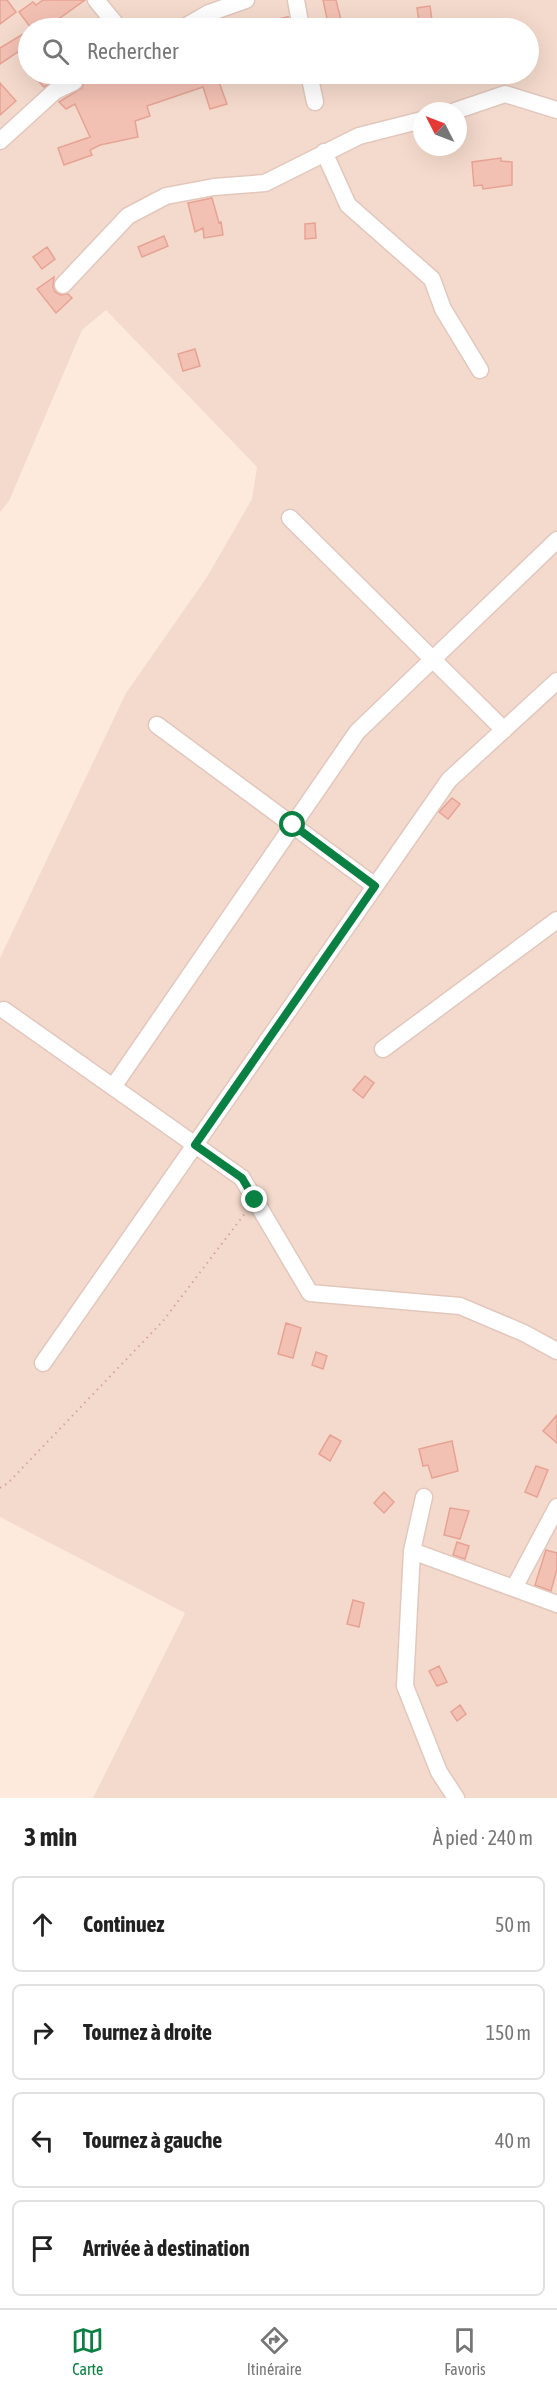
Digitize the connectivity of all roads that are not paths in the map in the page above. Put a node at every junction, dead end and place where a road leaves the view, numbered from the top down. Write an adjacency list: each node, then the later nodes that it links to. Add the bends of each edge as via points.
1 (96, 0): 5 (street)
2 (246, 0): 4 (street)
3 (296, 0): 7 (street)
4 (208, 6): 6 (street)
5 (111, 18)
6 (194, 18)
7 (299, 18)
8 (70, 84): 14 (street, via 55,91)
9 (311, 84): 10 (street)
10 (315, 102)
11 (467, 107): 12 (street, via 505,94)
12 (557, 110)
13 (413, 122): 15 (street, via 359,136)
14 (0, 141)
15 (324, 152): 16 (street, via 265,183 166,196 128,216); 17 (street, via 348,205 432,279 443,309)
16 (63, 285)
17 (480, 370)
18 (290, 518): 20 (street)
19 (557, 540): 20 (street)
20 (432, 660): 23 (street); 24 (street, via 357,732)
21 (557, 681): 23 (street)
22 (157, 725): 24 (street)
23 (504, 730): 25 (street, via 449,780)
24 (293, 825): 25 (street); 29 (street)
25 (375, 886): 30 (street)
26 (557, 920): 28 (street)
27 (4, 1010): 29 (street)
28 (383, 1049)
29 (113, 1087): 30 (street)
30 (195, 1145): 31 (street, via 242,1178 310,1293 460,1306); 32 (street)
31 (557, 1351)
32 (43, 1363)
33 (424, 1497): 35 (street)
34 (557, 1507): 36 (street)
35 (412, 1551): 36 (street); 38 (street, via 405,1686 439,1772)
36 (514, 1588): 37 (street)
37 (557, 1604)
38 (456, 1798)

